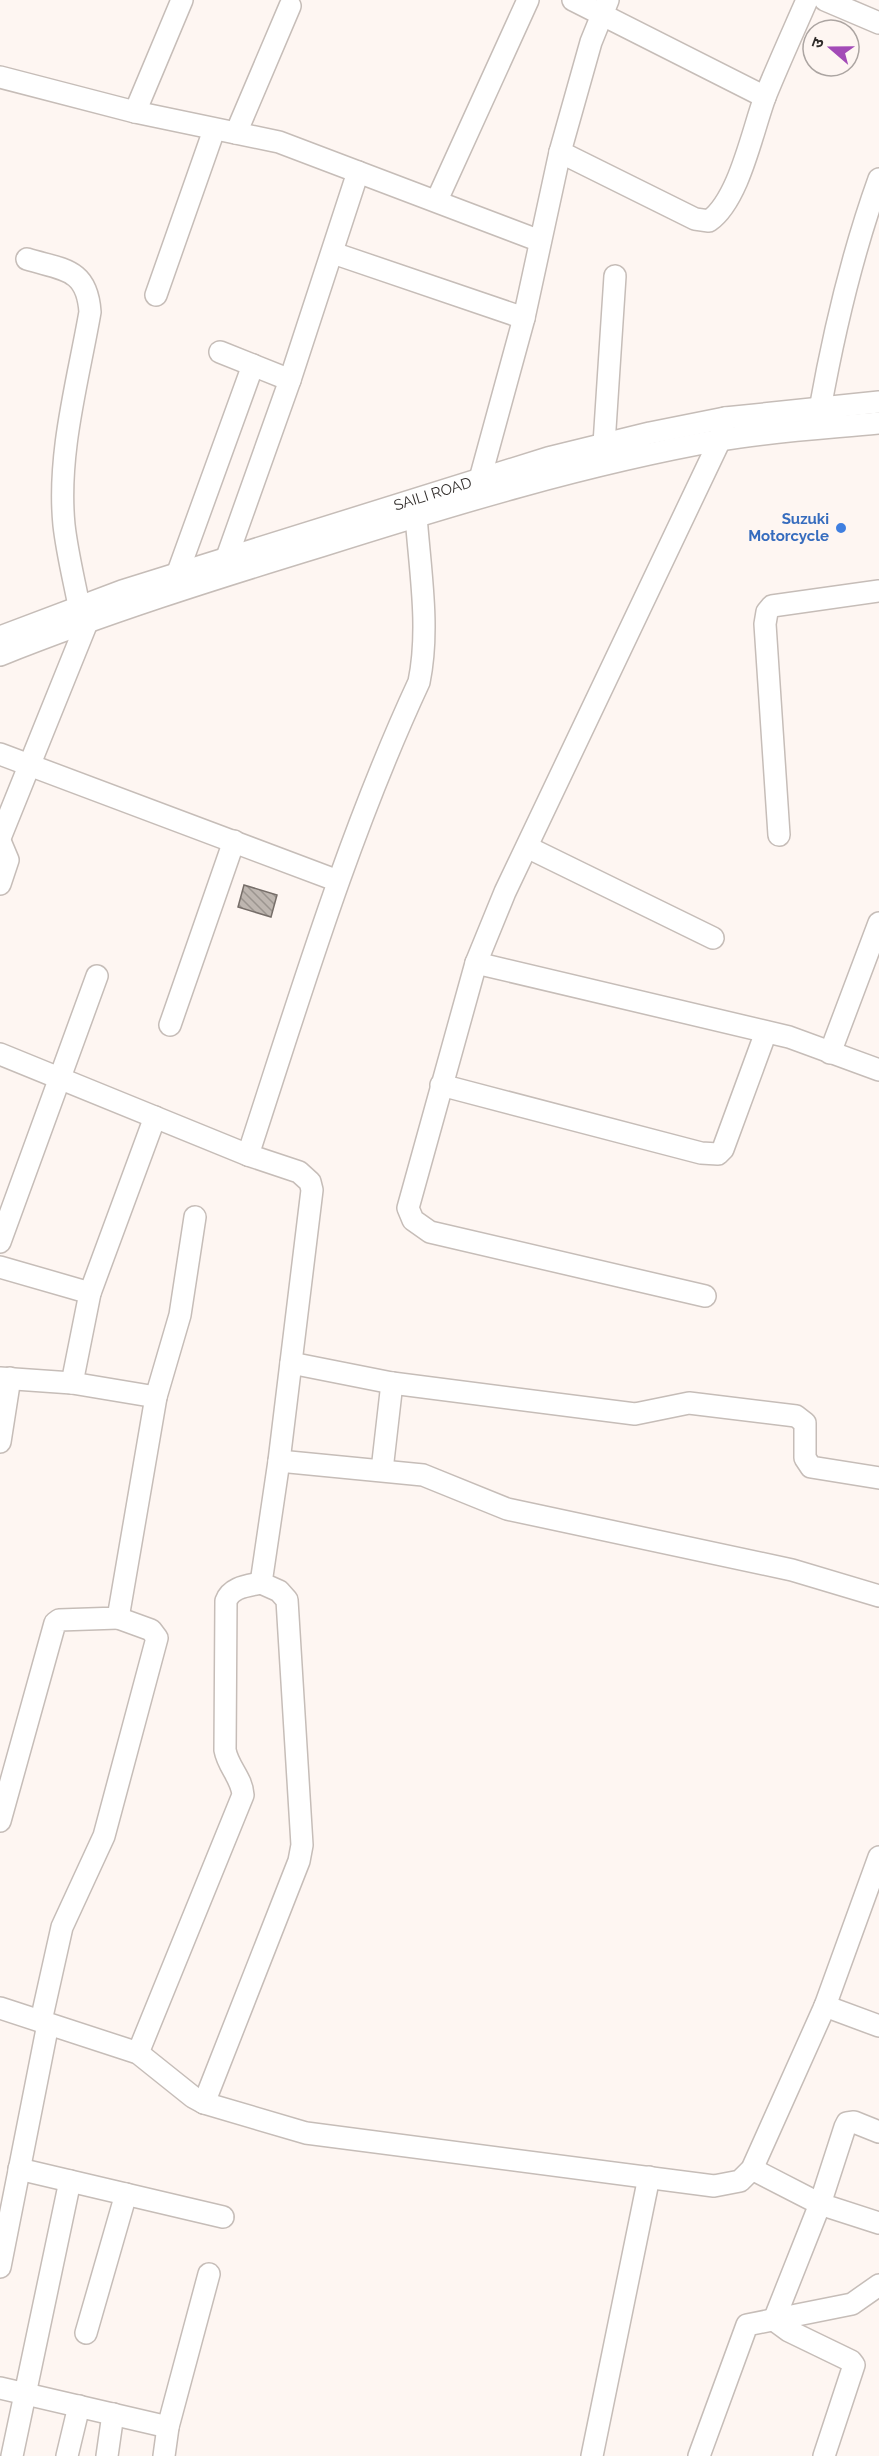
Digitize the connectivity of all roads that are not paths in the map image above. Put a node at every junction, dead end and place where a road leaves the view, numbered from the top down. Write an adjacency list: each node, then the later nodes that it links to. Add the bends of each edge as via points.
1 (182, 0): 11 (street)
2 (528, 0): 17 (street)
3 (573, 0): 7 (street)
4 (807, 0): 10 (street)
5 (825, 0): 8 (street)
6 (290, 6): 13 (street)
7 (604, 7): 10 (street); 14 (street)
8 (879, 23)
9 (0, 77): 11 (street)
10 (765, 97): 14 (street, via 731,192 722,211 709,221 695,219)
11 (135, 112): 12 (street)
12 (214, 130): 13 (street); 22 (street)
13 (236, 133): 15 (street, via 279,142)
14 (560, 152): 18 (street)
15 (358, 172): 17 (street); 19 (street)
16 (879, 179): 28 (street, via 846,286)
17 (437, 200): 18 (street)
18 (540, 240): 23 (street)
19 (333, 253): 23 (street); 26 (street)
20 (27, 259): 38 (street, via 69,272 84,283 89,294 90,312 64,479 64,525)
21 (615, 276): 32 (street)
22 (156, 295)
23 (524, 318): 33 (street)
24 (220, 352): 25 (street)
25 (253, 365): 26 (street); 36 (street)
26 (291, 380): 35 (street)
27 (879, 402): 28 (street, SAILI ROAD)
28 (819, 409): 29 (street, SAILI ROAD)
29 (725, 418): 31 (street); 32 (street, SAILI ROAD)
30 (879, 423): 31 (street)
31 (720, 440): 34 (street, via 614,463); 46 (street)
32 (604, 444): 33 (street, SAILI ROAD)
33 (480, 479): 35 (street, SAILI ROAD)
34 (416, 516): 38 (street); 47 (street, via 423,615 419,682 373,785)
35 (227, 557): 36 (street, SAILI ROAD)
36 (178, 573): 38 (street, SAILI ROAD)
37 (879, 591): 43 (street, via 772,606 767,612)
38 (84, 613): 39 (street, SAILI ROAD); 40 (street); 42 (street)
39 (0, 637)
40 (0, 655)
41 (0, 754): 42 (street)
42 (28, 765): 44 (street); 45 (street)
43 (779, 835)
44 (0, 841): 48 (street, via 8,860)
45 (234, 841): 47 (street); 53 (street)
46 (527, 847): 50 (street); 51 (street)
47 (338, 881): 61 (street)
48 (0, 884)
49 (879, 923): 55 (street)
50 (713, 938)
51 (476, 963): 54 (street); 59 (street)
52 (97, 976): 58 (street)
53 (170, 1025)
54 (766, 1032): 55 (street); 59 (street, via 718,1154 701,1153)
55 (830, 1053): 57 (street)
56 (0, 1054): 58 (street)
57 (879, 1070)
58 (61, 1079): 60 (street); 63 (street)
59 (441, 1085): 66 (street, via 408,1208 418,1226)
60 (155, 1117): 61 (street); 65 (street)
61 (248, 1155): 67 (street, via 299,1172 310,1182 312,1190)
62 (195, 1216): 71 (street, via 180,1315)
63 (0, 1242)
64 (0, 1268): 65 (street)
65 (90, 1293): 69 (street)
66 (705, 1296)
67 (291, 1363): 70 (street); 73 (street)
68 (5, 1378): 69 (street); 72 (street)
69 (72, 1383): 71 (street)
70 (392, 1383): 74 (street); 75 (street, via 635,1414 689,1403 796,1416 805,1423 805,1458 812,1467)
71 (156, 1397): 78 (street)
72 (0, 1443)
73 (279, 1461): 74 (street); 76 (street)
74 (382, 1470): 77 (street, via 423,1475 507,1509 792,1570)
75 (879, 1478)
76 (261, 1583): 85 (street, via 236,1589 226,1601 225,1750 243,1795); 86 (street, via 279,1591 287,1600 302,1845 300,1861)
77 (879, 1596)
78 (118, 1618): 79 (street, via 55,1623); 83 (street, via 151,1630 157,1638 104,1836 62,1927)
79 (0, 1821)
80 (879, 1859): 81 (street)
81 (825, 2006): 84 (street); 89 (street)
82 (1, 2010): 83 (street)
83 (44, 2023): 85 (street); 88 (street)
84 (879, 2026)
85 (138, 2053): 86 (street)
86 (204, 2103): 90 (street, via 306,2133)
87 (879, 2132): 93 (street, via 847,2123)
88 (19, 2169): 91 (street); 96 (street)
89 (752, 2169): 90 (street, via 740,2181 714,2187); 93 (street)
90 (649, 2177): 110 (street)
91 (70, 2181): 92 (street); 102 (street)
92 (126, 2194): 94 (street); 100 (street)
93 (820, 2204): 95 (street); 99 (street)
94 (224, 2217)
95 (879, 2223)
96 (0, 2267)
97 (209, 2274): 105 (street)
98 (879, 2285): 99 (street, via 852,2304)
99 (774, 2320): 111 (street, via 751,2322 745,2327); 112 (street, via 854,2365)
100 (86, 2333)
101 (0, 2388): 102 (street)
102 (24, 2393): 103 (street); 106 (street)
103 (79, 2406): 104 (street); 107 (street)
104 (113, 2414): 105 (street); 108 (street)
105 (168, 2427): 109 (street)
106 (12, 2456)
107 (67, 2456)
108 (107, 2456)
109 (164, 2456)
110 (592, 2456)
111 (699, 2456)
112 (824, 2456)

